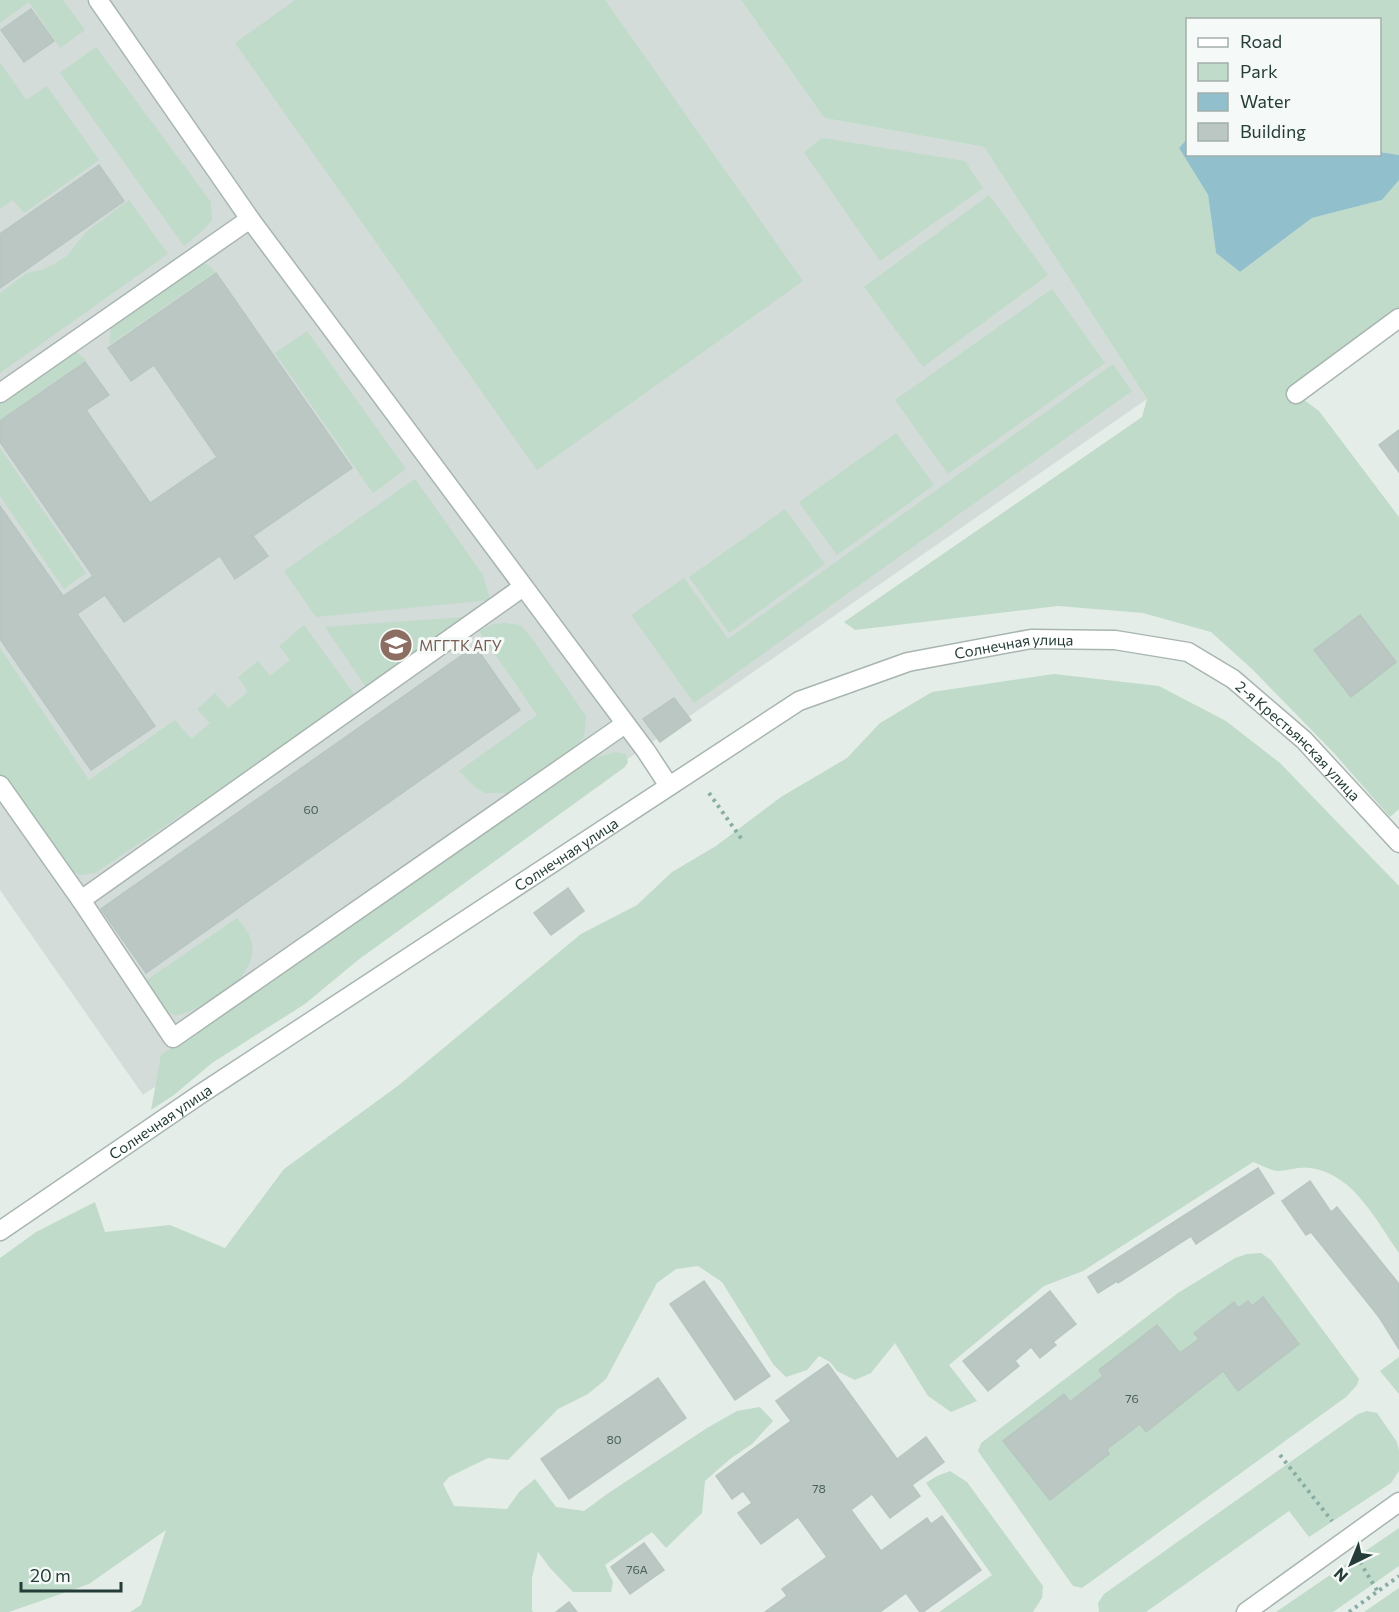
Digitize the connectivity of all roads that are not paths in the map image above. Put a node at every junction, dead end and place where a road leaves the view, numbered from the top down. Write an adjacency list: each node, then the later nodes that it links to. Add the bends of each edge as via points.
1 (98, 0): 2 (street)
2 (250, 219): 4 (street); 6 (street)
3 (1399, 318): 5 (street)
4 (0, 393)
5 (1296, 394)
6 (524, 587): 8 (street); 12 (street)
7 (1188, 652): 10 (street, Солнечная улица, via 1115,640 1030,639 908,662 798,701); 11 (street, 2-я Крестьянская улица, via 1233,679 1304,740)
8 (625, 724): 10 (street); 12 (street, via 173,1038)
9 (0, 785): 12 (street)
10 (669, 786): 13 (street, Солнечная улица, via 209,1088)
11 (1397, 836)
12 (81, 900)
13 (0, 1232)
14 (1399, 1502): 15 (street)
15 (1246, 1612)

